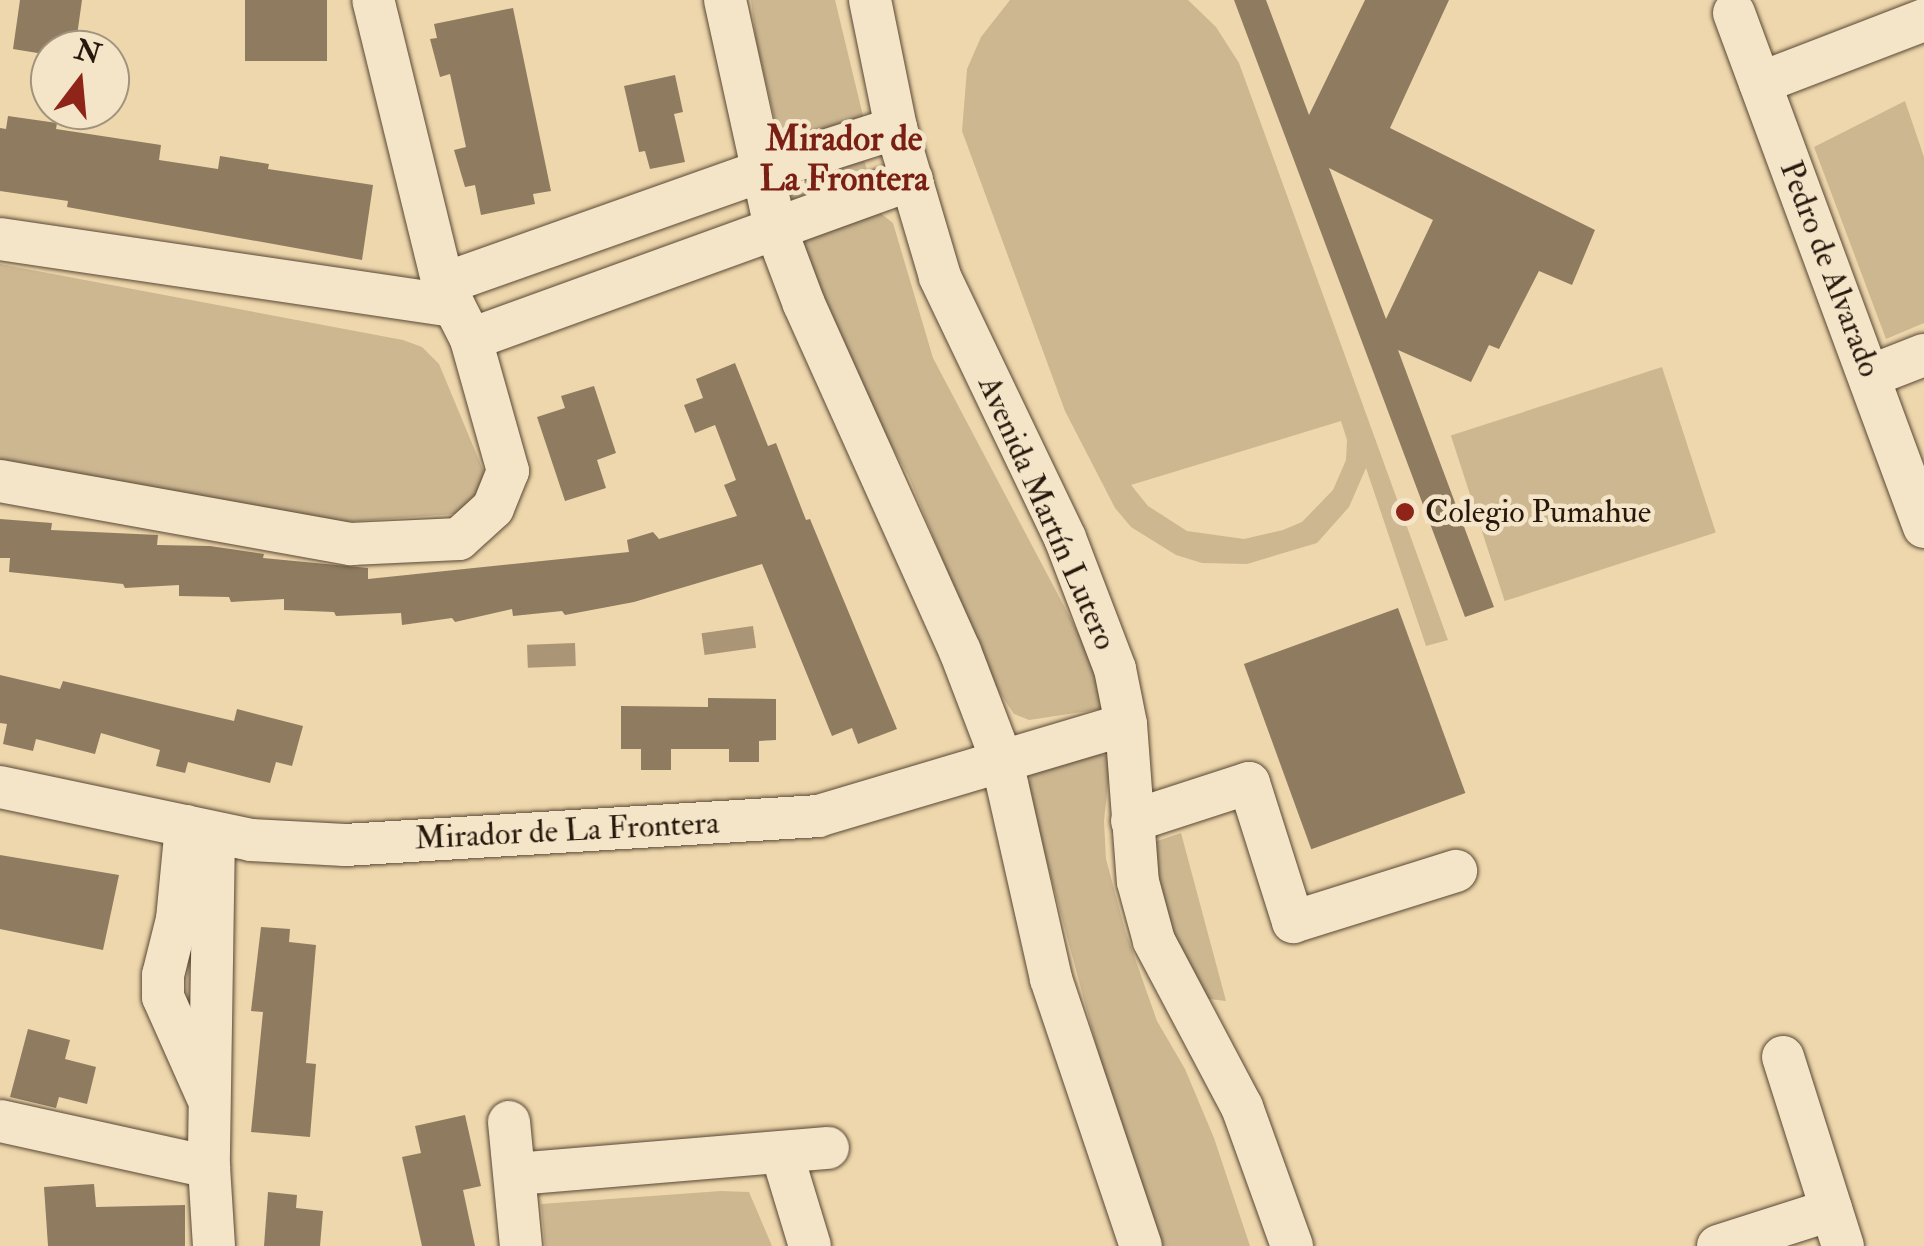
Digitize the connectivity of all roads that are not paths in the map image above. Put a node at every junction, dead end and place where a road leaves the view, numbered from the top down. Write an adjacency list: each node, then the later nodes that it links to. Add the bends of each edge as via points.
1 (373, 0): 12 (street)
2 (725, 0): 8 (street)
3 (870, 0): 7 (street, Avenida Martín Lutero)
4 (1734, 13): 6 (street, Pedro de Alvarado)
5 (1924, 20): 6 (street)
6 (1760, 83): 14 (street, Pedro de Alvarado)
7 (896, 128): 8 (street); 9 (street, Avenida Martín Lutero)
8 (762, 170): 10 (street); 12 (street)
9 (912, 179): 10 (street); 17 (street, Avenida Martín Lutero, via 940,277 1101,627)
10 (775, 226): 12 (street); 18 (street)
11 (0, 240): 12 (street)
12 (456, 310): 15 (street, via 508,472 493,508 459,539 351,544)
13 (1924, 356): 14 (street)
14 (1870, 376): 16 (street, Pedro de Alvarado)
15 (0, 481)
16 (1924, 527)
17 (1126, 724): 18 (street, Mirador de La Frontera); 20 (street, Avenida Martín Lutero)
18 (1002, 761): 21 (street, Mirador de La Frontera, via 818,816 344,845); 34 (street, via 1051,979)
19 (0, 787): 21 (street, Mirador de La Frontera)
20 (1132, 821): 22 (street, via 1249,783 1293,922); 35 (street, Avenida Martín Lutero, via 1138,882 1154,942 1242,1107)
21 (200, 830): 28 (street)
22 (1456, 871)
23 (1783, 1058): 30 (street)
24 (0, 1120): 28 (street)
25 (508, 1122): 29 (street)
26 (828, 1148): 27 (street)
27 (782, 1154): 29 (street); 33 (street)
28 (209, 1167): 31 (street)
29 (516, 1174): 32 (street)
30 (1837, 1228): 36 (street)
31 (214, 1246)
32 (521, 1246)
33 (810, 1246)
34 (1142, 1246)
35 (1292, 1246)
36 (1718, 1246)

